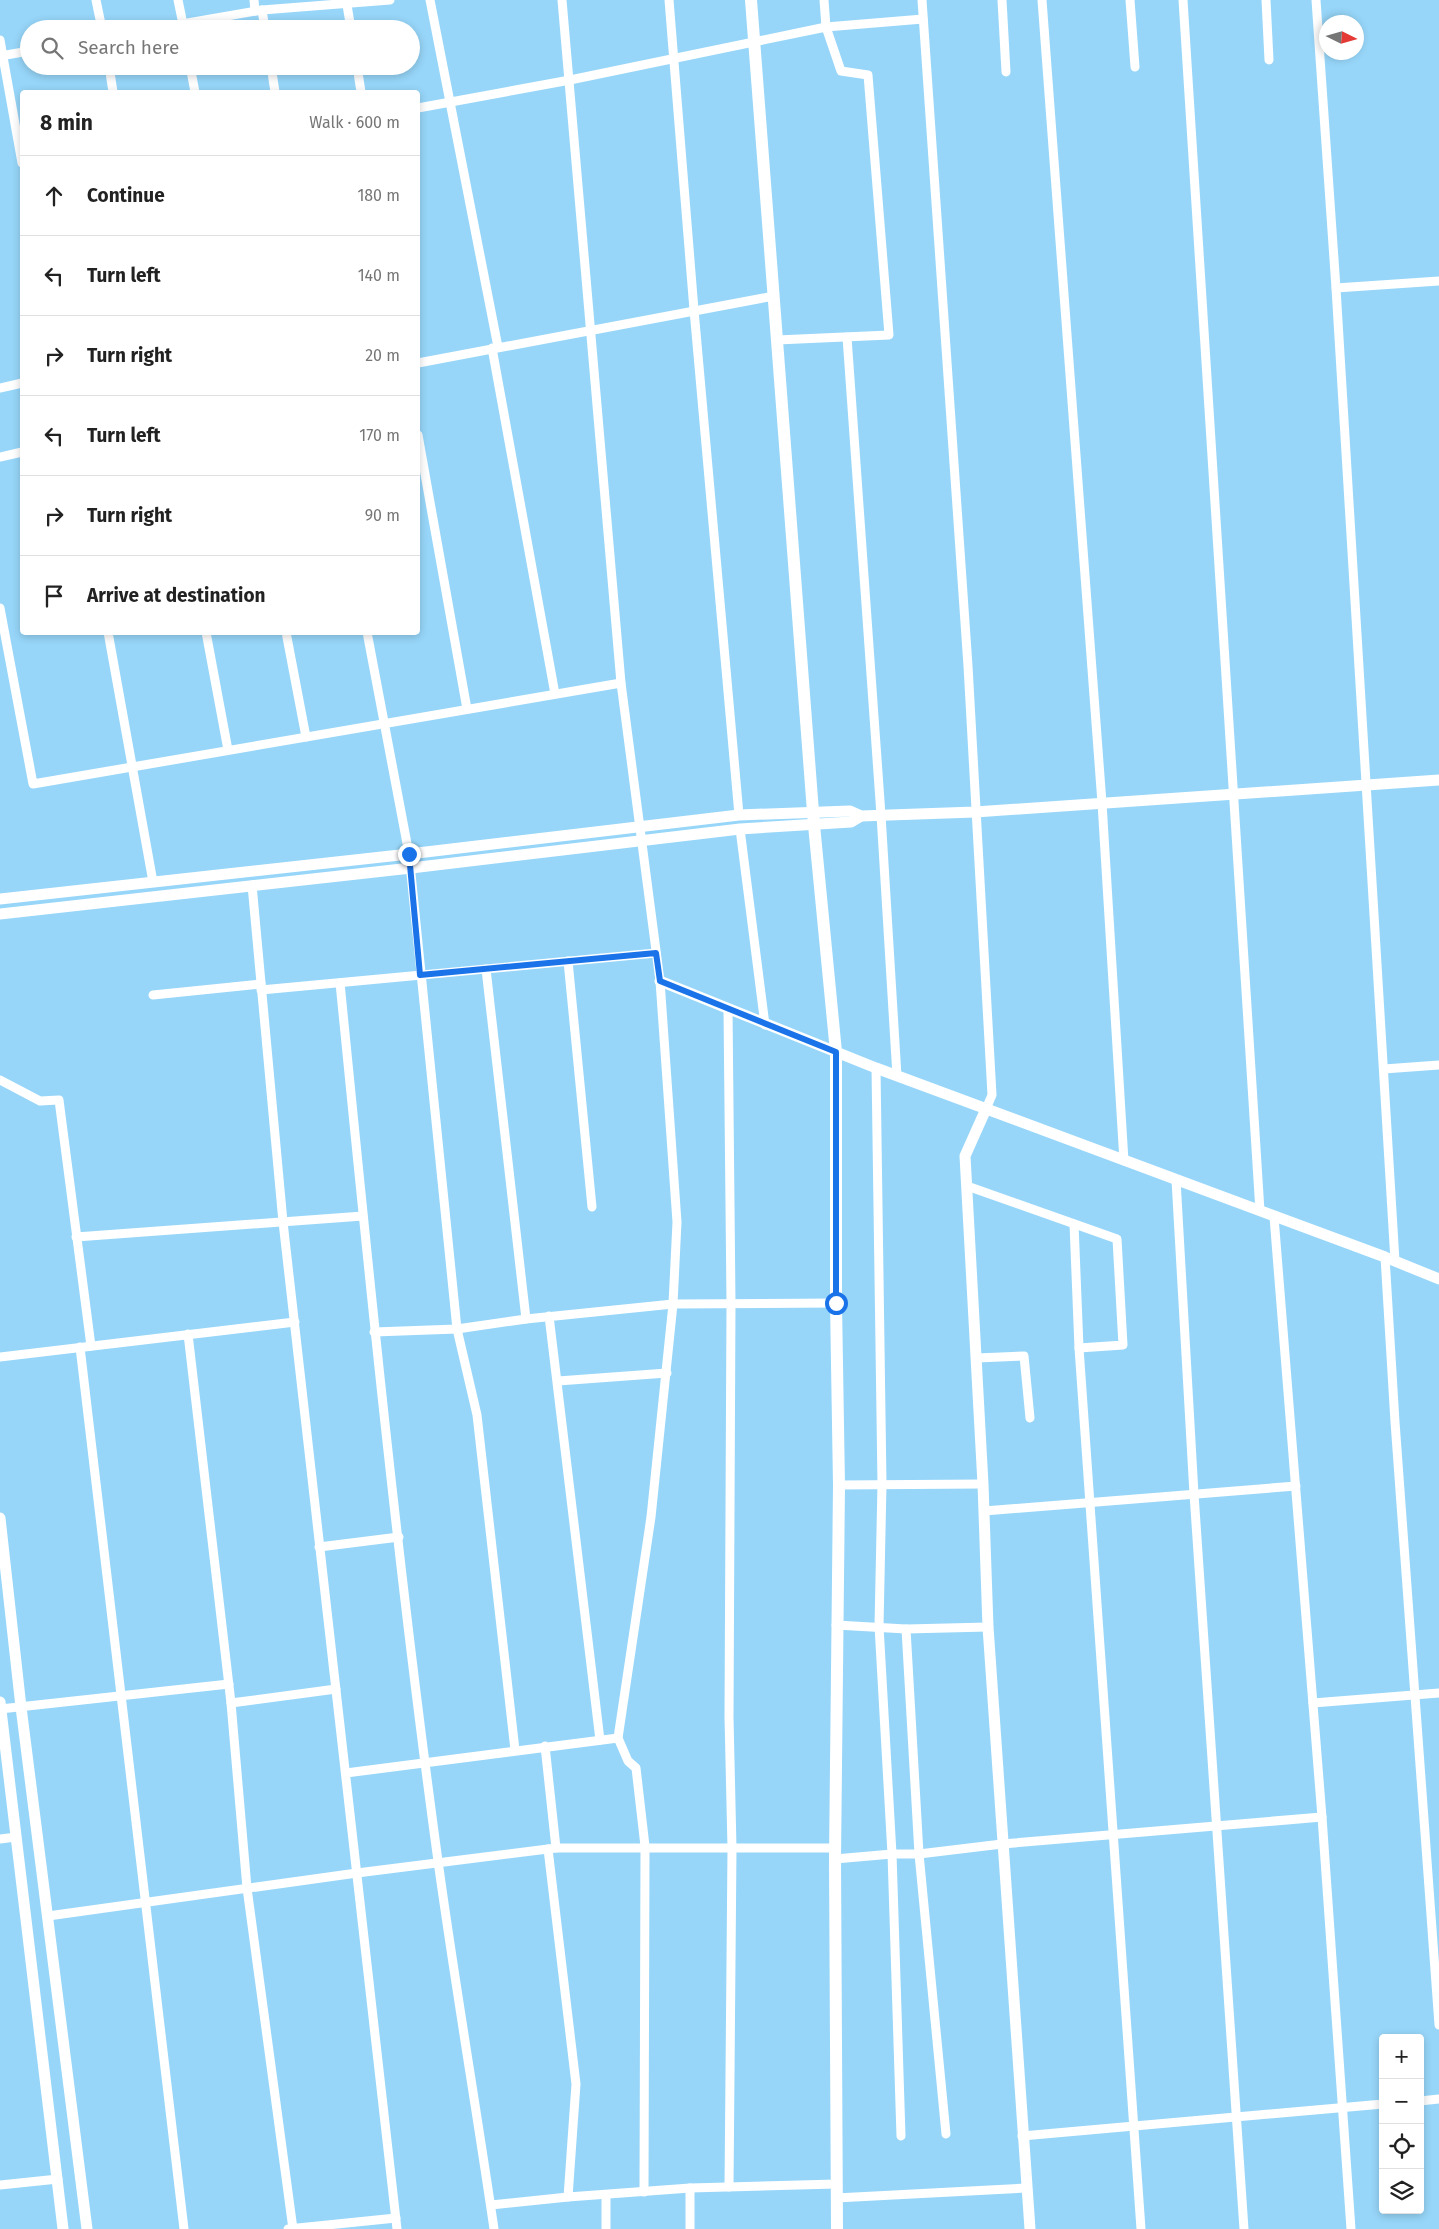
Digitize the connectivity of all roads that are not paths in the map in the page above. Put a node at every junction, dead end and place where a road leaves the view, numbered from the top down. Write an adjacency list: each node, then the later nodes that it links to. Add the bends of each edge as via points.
1 (96, 0): 21 (street)
2 (178, 0): 22 (street)
3 (254, 0): 19 (street)
4 (390, 0): 18 (street)
5 (430, 0): 44 (street)
6 (562, 0): 39 (street)
7 (669, 0): 31 (street)
8 (751, 0): 28 (main road)
9 (824, 0): 26 (street)
10 (922, 0): 20 (street)
11 (1002, 0): 34 (street)
12 (1042, 0): 77 (street)
13 (1130, 0): 33 (street)
14 (1183, 0): 76 (street)
15 (1266, 0): 32 (street)
16 (1316, 0): 48 (street)
17 (315, 3): 18 (street); 19 (street)
18 (347, 4): 25 (street)
19 (258, 10): 23 (street); 24 (street)
20 (923, 19): 26 (street); 78 (street, via 968,666)
21 (100, 20)
22 (182, 20)
23 (211, 20)
24 (262, 20)
25 (350, 20)
26 (826, 27): 28 (street); 52 (street, via 841,71 868,75 889,335)
27 (0, 40): 30 (street)
28 (754, 41): 31 (street); 49 (main road)
29 (20, 52): 30 (street)
30 (2, 55): 46 (street)
31 (674, 59): 39 (street); 50 (street)
32 (1269, 60)
33 (1135, 67)
34 (1006, 72)
35 (110, 75): 40 (street)
36 (192, 75): 41 (street)
37 (272, 75): 42 (street)
38 (359, 75): 43 (street)
39 (570, 80): 44 (street); 51 (street)
40 (113, 90)
41 (195, 90)
42 (275, 90)
43 (362, 90)
44 (450, 102): 45 (street); 54 (street)
45 (420, 108)
46 (20, 152)
47 (1439, 281): 48 (street)
48 (1336, 288): 75 (street)
49 (774, 296): 50 (street); 53 (main road)
50 (694, 310): 51 (street); 79 (street)
51 (591, 330): 54 (street); 67 (street)
52 (848, 337): 53 (street); 80 (street)
53 (777, 340): 81 (main road)
54 (495, 348): 55 (street); 68 (street)
55 (420, 363)
56 (20, 383): 57 (street)
57 (0, 388)
58 (420, 446): 69 (street)
59 (20, 452): 60 (street)
60 (0, 457)
61 (0, 608): 66 (street)
62 (109, 635): 73 (street)
63 (207, 635): 72 (street)
64 (287, 635): 71 (street)
65 (368, 635): 70 (street)
66 (4, 653): 73 (street, via 32,784)
67 (621, 683): 68 (street); 82 (street)
68 (555, 694): 69 (street)
69 (467, 709): 70 (street)
70 (385, 723): 71 (street); 85 (street)
71 (306, 737): 72 (street)
72 (228, 750): 73 (street)
73 (132, 767): 87 (street)
74 (1439, 780): 75 (main road)
75 (1366, 784): 76 (main road); 104 (street)
76 (1233, 792): 77 (main road); 112 (street)
77 (1102, 803): 78 (main road); 108 (street)
78 (974, 812): 80 (main road); 107 (street, via 992,1095)
79 (739, 815): 81 (main road); 82 (main road)
80 (881, 815): 81 (main road, via 861,816 850,811); 105 (street)
81 (813, 819): 83 (main road); 101 (main road)
82 (639, 826): 84 (street); 85 (main road)
83 (740, 829): 84 (main road); 100 (street)
84 (641, 840): 86 (main road); 91 (street)
85 (409, 854): 86 (street); 87 (main road)
86 (411, 868): 88 (main road); 94 (street)
87 (153, 882): 89 (main road)
88 (252, 885): 90 (main road); 97 (street)
89 (0, 899)
90 (0, 914)
91 (656, 953): 92 (street); 95 (street)
92 (568, 961): 93 (street); 111 (street)
93 (486, 969): 94 (street); 124 (street)
94 (420, 975): 96 (street); 126 (street)
95 (660, 981): 99 (main road); 122 (street, via 677,1222)
96 (340, 983): 97 (street); 113 (street)
97 (261, 987): 98 (street); 115 (street)
98 (153, 995)
99 (728, 1009): 100 (main road); 120 (street)
100 (765, 1025): 101 (main road)
101 (836, 1052): 103 (main road); 121 (main road)
102 (1439, 1065): 104 (street)
103 (876, 1068): 105 (main road); 137 (street)
104 (1384, 1069): 118 (street)
105 (897, 1076): 107 (main road)
106 (0, 1080): 117 (street, via 40,1101 59,1100)
107 (986, 1109): 108 (main road); 110 (main road, via 965,1156)
108 (1124, 1161): 109 (main road)
109 (1176, 1180): 112 (main road); 141 (street)
110 (967, 1186): 116 (street); 133 (main road)
111 (592, 1207)
112 (1260, 1212): 114 (main road)
113 (363, 1216): 115 (street); 127 (street)
114 (1274, 1217): 118 (main road); 140 (street)
115 (283, 1222): 117 (street); 125 (street)
116 (1074, 1224): 131 (street); 131 (street, via 1117,1239 1123,1345)
117 (76, 1236): 129 (street)
118 (1390, 1259): 119 (main road); 154 (street, via 1394,1422)
119 (1439, 1279)
120 (731, 1303): 121 (street); 122 (street); 174 (street)
121 (836, 1303): 139 (main road)
122 (673, 1304): 123 (street); 134 (street)
123 (550, 1316): 124 (street); 135 (street)
124 (526, 1319): 126 (street)
125 (295, 1322): 128 (street); 146 (street)
126 (457, 1328): 127 (street); 163 (street, via 477,1416)
127 (374, 1332): 145 (street)
128 (188, 1334): 129 (street); 151 (street)
129 (91, 1346): 130 (street)
130 (80, 1347): 132 (street); 155 (street)
131 (1079, 1348): 142 (street)
132 (0, 1357)
133 (977, 1358): 136 (street, via 1024,1356); 138 (main road)
134 (667, 1372): 135 (street); 160 (street, via 651,1517)
135 (558, 1381): 161 (street)
136 (1030, 1418)
137 (882, 1484): 138 (street); 139 (street); 148 (street)
138 (983, 1484): 143 (main road)
139 (839, 1485): 147 (main road)
140 (1296, 1486): 141 (street); 157 (street)
141 (1194, 1494): 142 (street); 167 (street)
142 (1090, 1502): 143 (street); 168 (street)
143 (984, 1511): 149 (main road)
144 (0, 1518): 159 (main road)
145 (399, 1537): 146 (street); 164 (street)
146 (319, 1547): 152 (street)
147 (836, 1625): 148 (street); 175 (main road)
148 (879, 1626): 150 (street); 176 (street)
149 (988, 1627): 150 (street); 171 (main road)
150 (906, 1629): 177 (street)
151 (229, 1684): 155 (street); 156 (street)
152 (336, 1689): 156 (street); 165 (street)
153 (1439, 1693): 154 (street)
154 (1415, 1695): 157 (street); 183 (street)
155 (121, 1696): 159 (street); 181 (street)
156 (231, 1703): 180 (street)
157 (1313, 1703): 166 (street)
158 (0, 1707): 159 (street); 169 (main road)
159 (21, 1707): 182 (main road)
160 (618, 1738): 161 (street); 172 (street, via 628,1761 636,1768)
161 (600, 1740): 162 (street)
162 (545, 1746): 163 (street); 173 (street)
163 (515, 1750): 164 (street)
164 (425, 1761): 165 (street); 178 (street)
165 (346, 1773): 179 (street)
166 (1322, 1817): 167 (street); 187 (street)
167 (1217, 1826): 168 (street); 188 (street)
168 (1115, 1835): 171 (street); 189 (street)
169 (16, 1838): 170 (street); 193 (main road)
170 (0, 1840)
171 (1002, 1844): 177 (street); 192 (main road)
172 (645, 1846): 173 (street); 174 (street); 199 (street)
173 (552, 1848): 178 (street); 201 (street, via 576,2084)
174 (732, 1848): 175 (street); 196 (street)
175 (835, 1853): 176 (street); 194 (main road)
176 (892, 1854): 177 (street); 191 (street)
177 (919, 1854): 190 (street)
178 (438, 1862): 179 (street); 203 (street)
179 (357, 1873): 180 (street); 204 (street)
180 (247, 1888): 181 (street); 209 (street)
181 (145, 1903): 182 (street); 207 (street)
182 (48, 1916): 206 (main road)
183 (1439, 2025)
184 (1439, 2099): 185 (street)
185 (1424, 2101)
186 (1379, 2104): 187 (street)
187 (1343, 2108): 188 (street); 218 (street)
188 (1237, 2117): 189 (street); 217 (street)
189 (1133, 2126): 192 (street); 216 (street)
190 (946, 2134)
191 (901, 2136)
192 (1022, 2136): 198 (main road)
193 (58, 2179): 195 (street); 205 (main road)
194 (836, 2184): 196 (street); 202 (main road)
195 (0, 2185)
196 (729, 2186): 197 (street)
197 (690, 2188): 199 (street); 213 (street)
198 (1026, 2188): 202 (street); 215 (main road)
199 (644, 2192): 200 (street)
200 (606, 2195): 201 (street); 212 (street)
201 (568, 2197): 203 (street)
202 (836, 2198): 214 (main road)
203 (491, 2205): 211 (street)
204 (396, 2218): 209 (street); 210 (street)
205 (64, 2229)
206 (87, 2229)
207 (184, 2229)
208 (288, 2229): 209 (street)
209 (293, 2229)
210 (397, 2229)
211 (494, 2229)
212 (606, 2229)
213 (690, 2229)
214 (837, 2229)
215 (1030, 2229)
216 (1141, 2229)
217 (1244, 2229)
218 (1351, 2229)

